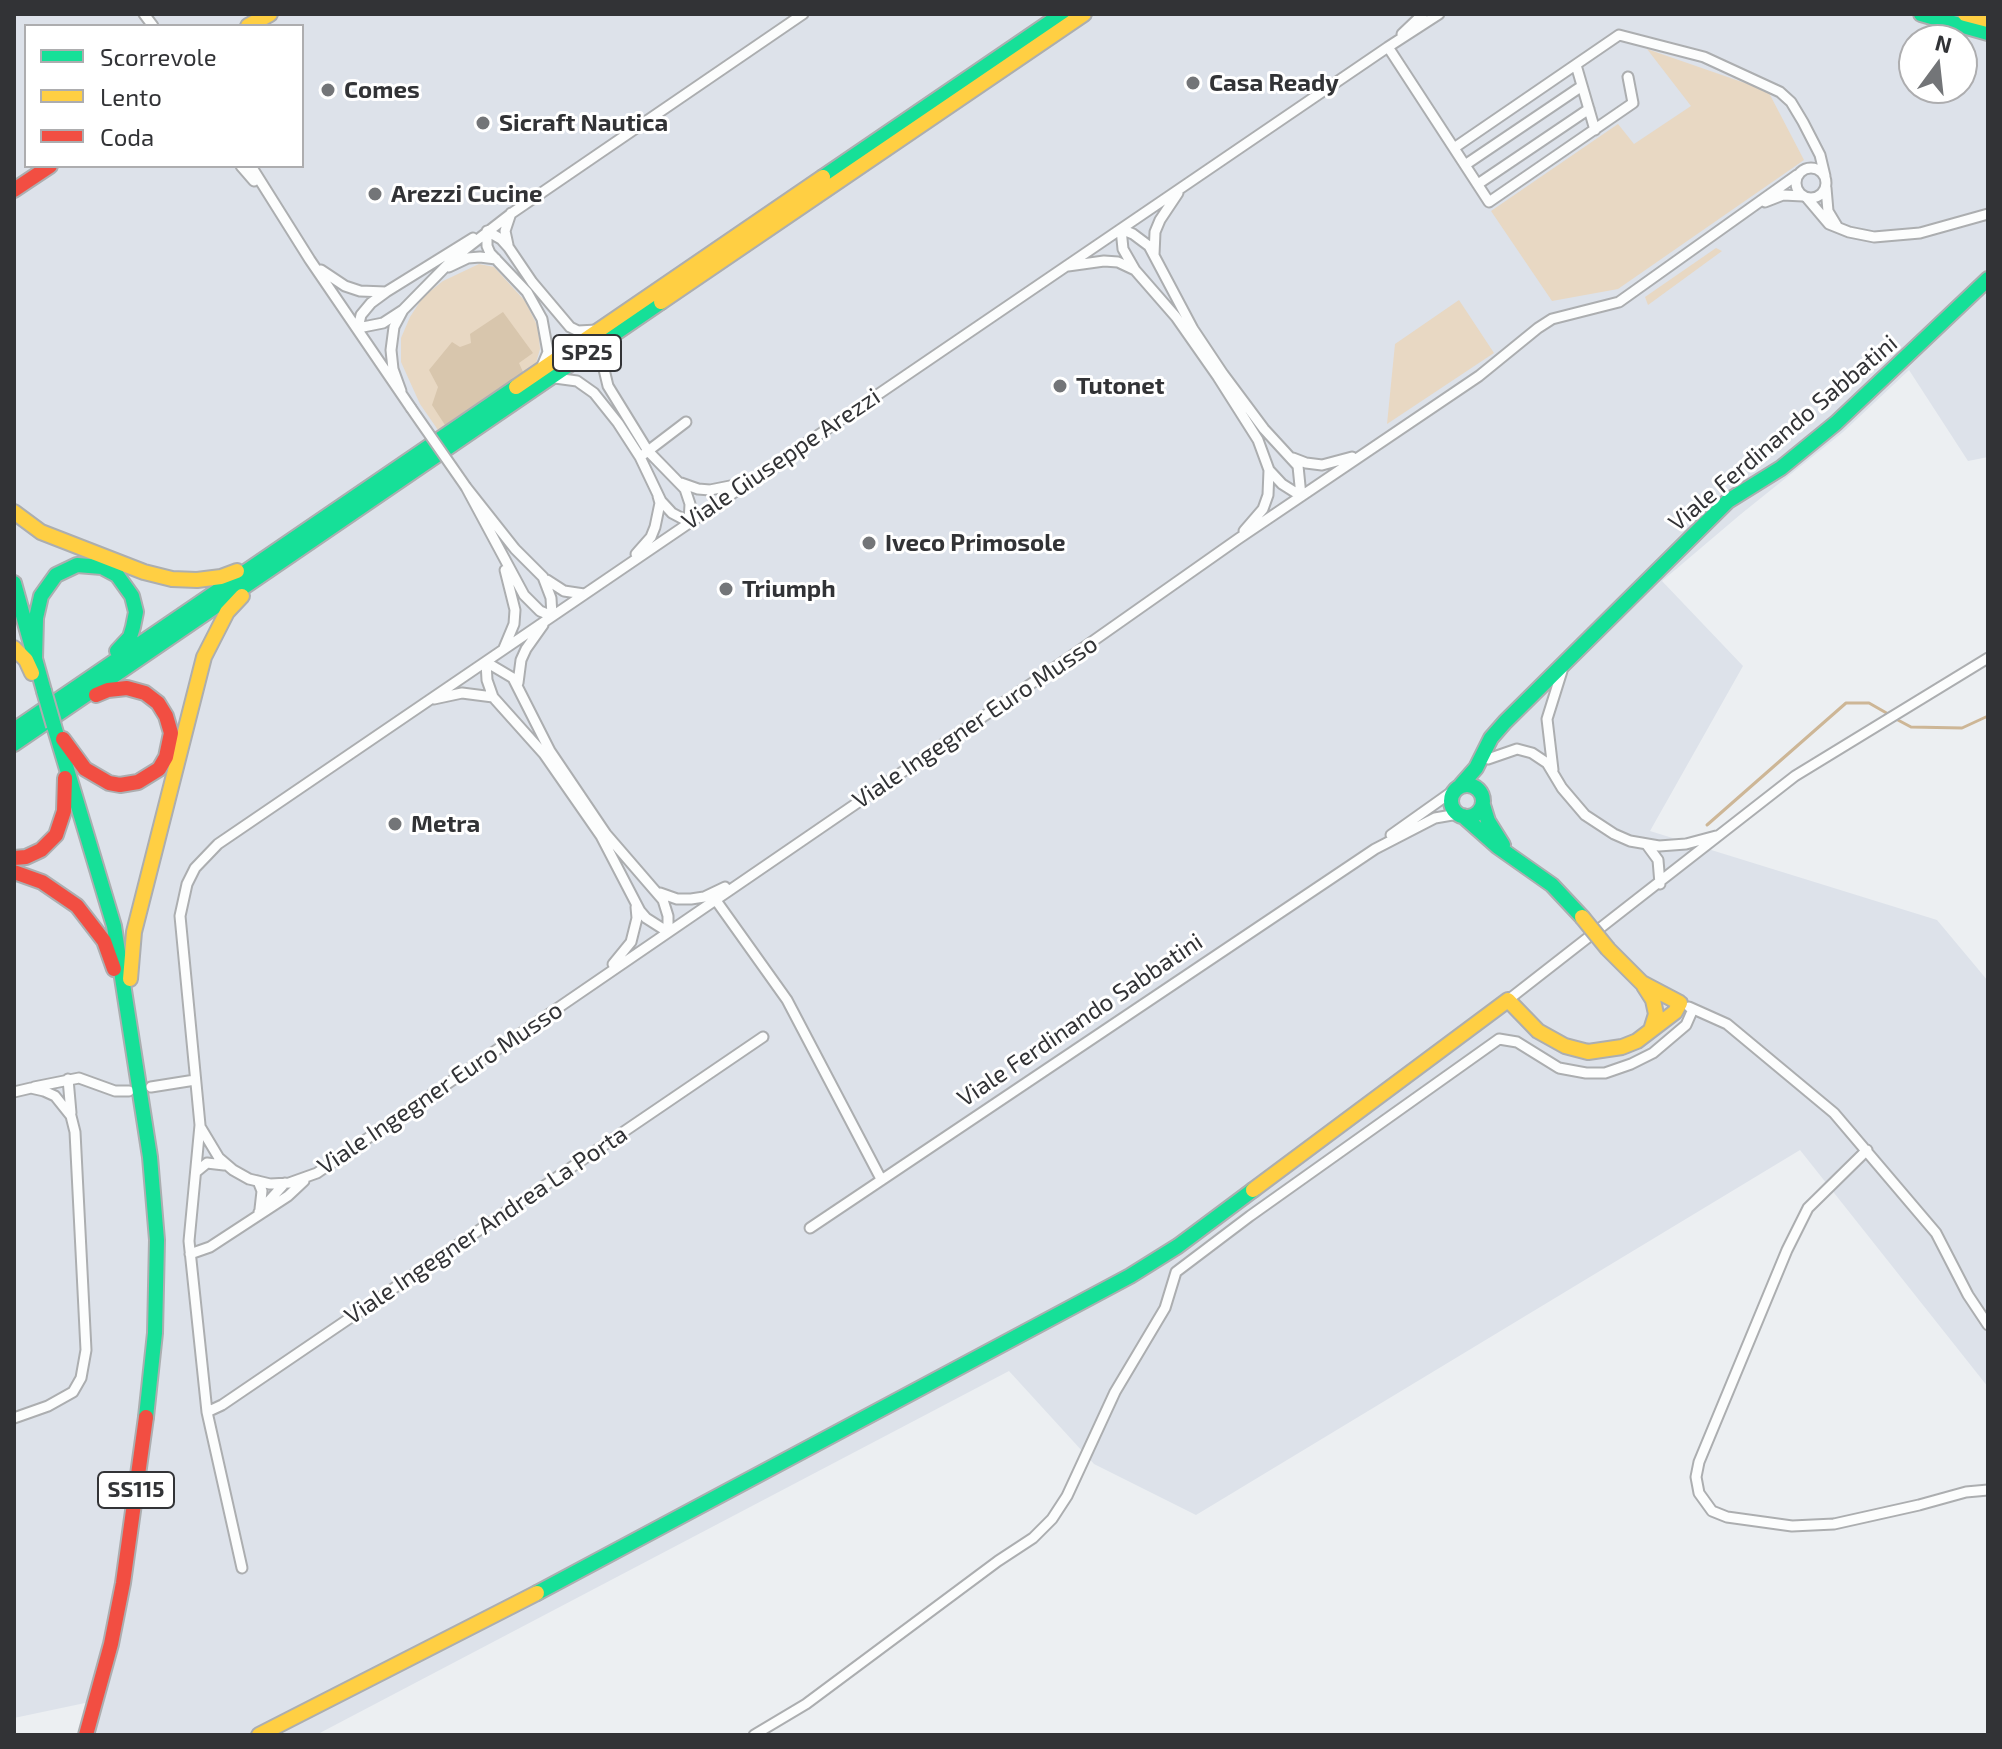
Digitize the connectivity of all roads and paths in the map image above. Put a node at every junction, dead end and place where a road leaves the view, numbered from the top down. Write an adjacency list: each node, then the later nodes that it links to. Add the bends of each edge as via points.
1 (270, 14): 10 (main road)
2 (803, 14): 34 (street)
3 (1062, 14): 20 (main road)
4 (1084, 14): 20 (main road)
5 (1423, 14): 12 (street)
6 (1439, 14): 12 (street)
7 (1921, 14): 11 (main road)
8 (1965, 14): 9 (main road)
9 (1988, 20)
10 (252, 24)
11 (1988, 33)
12 (1388, 47): 19 (street); 29 (street, Viale Giuseppe Arezzi)
13 (1576, 65): 15 (street); 18 (street, via 1619,35 1704,57 1780,92); 19 (street)
14 (1628, 77): 17 (street, via 1633,103)
15 (1582, 86): 16 (street); 21 (street)
16 (1589, 109): 17 (street); 28 (street)
17 (1595, 130): 28 (street, via 1489,202)
18 (1813, 141): 25 (street); 27 (street)
19 (1454, 148): 21 (street)
20 (870, 152): 50 (main road, SP25)
21 (1465, 165): 28 (street)
22 (47, 168): 30 (main road)
23 (243, 168): 32 (street)
24 (252, 168): 32 (street)
25 (1807, 168): 26 (street); 27 (street, via 1816,168)
26 (1797, 175): 31 (street, via 1797,189); 33 (street, Viale Ingegner Euro Musso)
27 (1826, 181): 31 (street, via 1821,194); 36 (street, via 1828,211)
28 (1478, 184)
29 (1182, 187): 37 (street, Viale Giuseppe Arezzi); 40 (street, via 1155,232)
30 (14, 190)
31 (1805, 197): 33 (street, via 1783,195); 36 (street)
32 (272, 202): 42 (street)
33 (1758, 205): 54 (street, Viale Ingegner Euro Musso, via 1619,302 1552,319)
34 (512, 213): 38 (street); 39 (street, via 505,231)
35 (1988, 214): 36 (street, via 1920,233 1874,237)
36 (1837, 226)
37 (1121, 229): 40 (street, via 1141,239); 43 (street, Viale Giuseppe Arezzi); 44 (street, via 1123,249)
38 (487, 231): 39 (street); 41 (street, via 487,246); 45 (street); 47 (street)
39 (509, 248): 50 (street, via 570,327)
40 (1154, 255): 56 (street, via 1223,374)
41 (497, 259): 45 (street, via 468,258); 51 (street, via 527,292 542,319 548,352)
42 (310, 260): 47 (street, via 345,286); 49 (street)
43 (1064, 267): 44 (street, via 1104,261); 59 (street, Viale Giuseppe Arezzi)
44 (1135, 270): 57 (street, via 1218,377 1252,429)
45 (433, 278): 48 (street)
46 (1988, 279): 77 (main road, Viale Ferdinando Sabbatini, via 1836,423 1781,468 1728,501)
47 (386, 292): 49 (street, via 361,315)
48 (403, 310): 49 (street, via 383,323); 52 (street, via 391,350)
49 (358, 328): 52 (street)
50 (607, 333): 51 (main road, SP25); 55 (street, via 603,375)
51 (543, 376): 55 (street, via 570,379 590,389); 67 (main road, SP25)
52 (401, 391): 60 (street, bridge)
53 (686, 422): 55 (street)
54 (1366, 452): 56 (street, via 1322,465); 62 (street, Viale Ingegner Euro Musso)
55 (644, 454): 58 (street); 61 (street)
56 (1292, 457): 62 (street, via 1301,474)
57 (1269, 470): 62 (street); 66 (street, via 1271,484 1263,509)
58 (676, 480): 59 (street, via 710,490); 64 (street, via 688,496)
59 (750, 480): 64 (street, Viale Giuseppe Arezzi)
60 (466, 487): 65 (street); 69 (street)
61 (658, 493): 64 (street, via 666,507); 68 (street, via 651,537)
62 (1301, 496): 66 (street, Viale Ingegner Euro Musso)
63 (14, 512): 67 (main road, via 41,532 172,579 221,577)
64 (689, 522): 68 (street, Viale Giuseppe Arezzi)
65 (486, 527): 72 (street, via 524,595); 74 (street, via 515,610)
66 (1238, 539): 101 (street, Viale Ingegner Euro Musso)
67 (297, 544): 79 (main road, SP25); 84 (main road, SP25); 112 (main road, via 281,568 227,612 204,657 134,932)
68 (624, 567): 71 (street, Viale Giuseppe Arezzi)
69 (543, 577): 71 (street, via 564,591); 72 (street, via 551,598)
70 (14, 583): 76 (main road, SS115)
71 (584, 594): 72 (street, Viale Giuseppe Arezzi)
72 (550, 618): 74 (street, Viale Giuseppe Arezzi); 80 (street, via 526,649)
73 (14, 648): 81 (main road)
74 (503, 650): 78 (street, Viale Giuseppe Arezzi)
75 (1988, 658): 95 (street, via 1795,776)
76 (35, 659): 79 (main road, via 36,618 44,588 66,569 90,564 117,575 136,612 130,637); 81 (main road, SS115)
77 (1568, 659): 85 (main road, Viale Ferdinando Sabbatini); 91 (street, via 1547,719)
78 (486, 662): 80 (street, via 505,671); 82 (street); 83 (street, Viale Giuseppe Arezzi)
79 (100, 669): 87 (main road, SP25)
80 (518, 687): 103 (street, via 582,798)
81 (44, 691): 86 (main road, SS115, bridge)
82 (493, 697): 83 (street, via 462,693); 105 (street, via 536,744 601,836)
83 (427, 701): 116 (street, Viale Giuseppe Arezzi, via 218,844 195,868 181,903)
84 (73, 704): 86 (main road, via 118,688 152,698 171,733 159,769 130,784 102,781 85,769); 88 (main road, SP25)
85 (1505, 722): 89 (main road); 92 (main road)
86 (54, 726): 90 (main road, SS115)
87 (15, 729)
88 (14, 744)
89 (1488, 759): 91 (street, via 1517,749 1532,753); 93 (main road)
90 (65, 761): 99 (main road, via 64,811 56,835 41,850); 112 (main road, SS115, via 114,926)
91 (1554, 773): 96 (street, via 1585,815 1614,834)
92 (1457, 788): 93 (main road, via 1475,787); 94 (main road, via 1451,804); 97 (street)
93 (1483, 802): 94 (main road, via 1475,815); 98 (main road)
94 (1460, 815): 97 (street, via 1435,818); 98 (main road)
95 (1720, 835): 96 (street, via 1686,844); 102 (street)
96 (1647, 845): 102 (street, via 1658,860)
97 (1375, 849): 127 (street, Viale Ferdinando Sabbatini)
98 (1509, 855): 107 (main road, bridge, via 1552,885)
99 (14, 858)
100 (14, 872): 112 (main road, via 51,887 84,914 104,941)
101 (754, 873): 103 (street, via 704,897 677,899); 104 (street, Viale Ingegner Euro Musso)
102 (1660, 884): 109 (street)
103 (657, 891): 106 (street, via 666,908)
104 (715, 899): 106 (street, Viale Ingegner Euro Musso); 127 (street, via 787,1000)
105 (634, 900): 106 (street, via 646,918); 108 (street, via 637,918 631,942)
106 (668, 932): 108 (street, Viale Ingegner Euro Musso)
107 (1642, 983): 110 (main road); 111 (main road)
108 (590, 986): 126 (street, Viale Ingegner Euro Musso)
109 (1508, 1000): 113 (main road, via 1549,1039 1579,1051 1622,1047); 141 (main road, via 1130,1276 541,1591)
110 (1682, 1004): 111 (street, via 1665,1002); 113 (main road); 123 (street, via 1727,1024 1834,1113); 142 (street, via 1686,1025 1653,1053 1605,1073 1559,1068 1517,1042 1499,1039 1176,1272 1165,1308 1115,1392 1052,1519 806,1704)
111 (1656, 1014): 113 (main road)
112 (130, 1019): 140 (main road, SS115, via 154,1195 155,1333 123,1583)
113 (1651, 1030)
114 (763, 1037): 136 (street, Viale Ingegner Andrea La Porta)
115 (68, 1079): 118 (street); 119 (street); 121 (street)
116 (195, 1080): 117 (street); 122 (street)
117 (151, 1087)
118 (31, 1088): 120 (street); 121 (street, via 55,1096)
119 (129, 1091)
120 (14, 1092)
121 (71, 1116): 137 (street, via 85,1366 64,1399)
122 (200, 1125): 124 (street, Viale Ingegner Euro Musso); 125 (street)
123 (1867, 1150): 135 (street, via 1936,1233); 138 (street, via 1808,1208 1787,1250 1699,1462 1699,1493 1712,1511 1727,1517 1792,1526 1834,1524)
124 (226, 1165): 125 (street, via 207,1163); 128 (street, Viale Ingegner Euro Musso)
125 (196, 1172): 134 (street)
126 (306, 1179): 129 (street, Viale Ingegner Euro Musso); 130 (street)
127 (881, 1179): 133 (street, Viale Ferdinando Sabbatini)
128 (258, 1181): 129 (street, Viale Ingegner Euro Musso); 131 (street)
129 (285, 1183): 130 (street); 131 (street)
130 (288, 1196): 132 (street)
131 (260, 1210): 132 (street)
132 (251, 1220): 134 (street)
133 (810, 1228)
134 (190, 1254): 136 (street)
135 (1988, 1325)
136 (207, 1412): 139 (street)
137 (14, 1418)
138 (1988, 1490)
139 (242, 1568)
140 (86, 1735)
141 (259, 1735)
142 (754, 1735)

